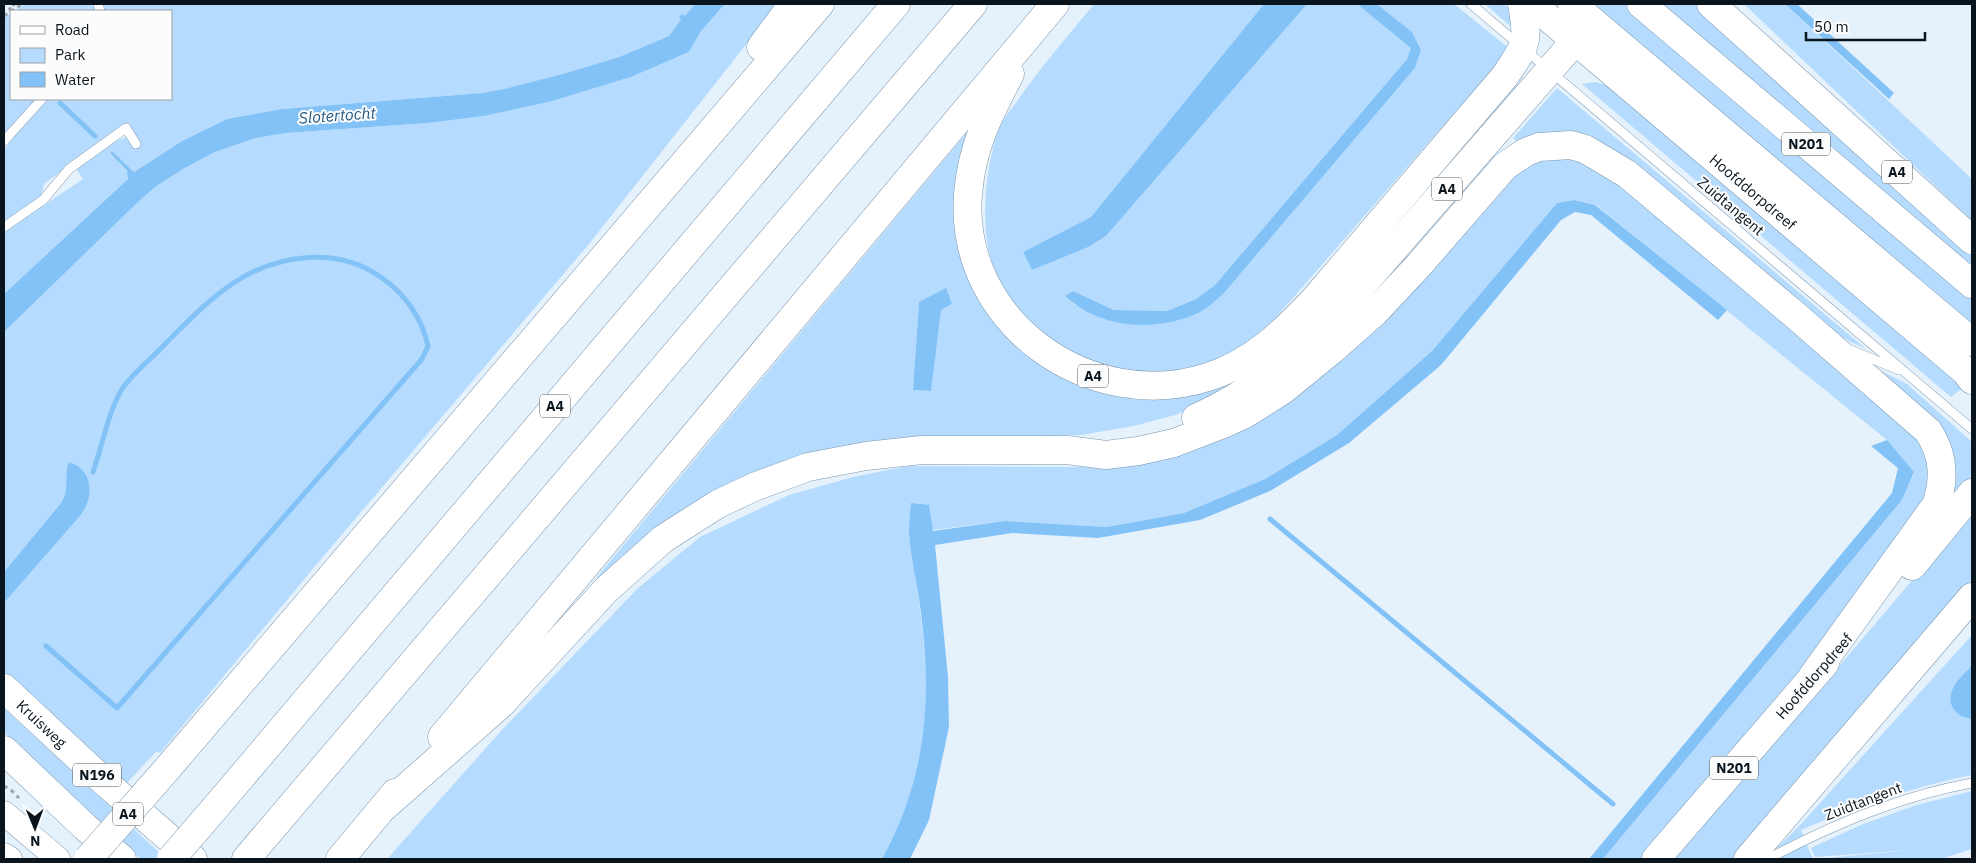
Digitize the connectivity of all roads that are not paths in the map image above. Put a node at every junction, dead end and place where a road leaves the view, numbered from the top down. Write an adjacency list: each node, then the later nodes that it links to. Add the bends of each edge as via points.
1 (793, 4): 23 (highway, A4)
2 (820, 4): 23 (highway, A4)
3 (896, 4): 47 (highway, A4, bridge)
4 (973, 4): 41 (highway)
5 (1055, 4): 13 (highway, A4)
6 (1472, 4): 15 (lane, Zuidtangent)
7 (1522, 4): 15 (highway, via 1527,29)
8 (1532, 4): 14 (highway, Hoofddorpdreef)
9 (1566, 4): 14 (highway)
10 (1572, 4): 16 (highway, Hoofddorpdreef)
11 (1641, 4): 24 (highway, N201)
12 (1711, 4): 22 (highway, A4)
13 (1034, 27): 15 (highway, A4, via 977,144 968,196 970,232 982,276 1001,310 1047,354 1066,366 1106,381 1155,386 1199,380 1216,374 1252,356 1287,328 1470,118); 39 (highway, A4)
14 (1575, 40): 16 (highway); 17 (highway); 28 (highway, Hoofddorpdreef, via 1935,345)
15 (1524, 48): 17 (lane, Zuidtangent)
16 (1632, 55): 26 (highway, Hoofddorpdreef)
17 (1549, 70): 27 (lane, Zuidtangent); 30 (highway, A4, via 1344,306 1312,340 1278,368 1243,393 1166,431 1122,442)
18 (41, 100): 19 (lane)
19 (4, 141)
20 (136, 144): 21 (lane, via 126,128 69,169 43,200)
21 (4, 227)
22 (1972, 240)
23 (608, 253): 45 (highway, A4, bridge)
24 (1972, 284)
25 (1820, 338): 27 (lane); 30 (highway, A4, via 1627,174 1585,149 1571,145 1539,147 1505,166 1375,312 1283,390 1245,414 1174,443 1106,455); 35 (highway, via 1928,432 1940,455 1942,477 1936,506)
26 (1972, 342)
27 (1906, 372): 29 (lane, Zuidtangent)
28 (1972, 380)
29 (1972, 429)
30 (1067, 450): 39 (highway, A4, via 922,450 866,456 808,467 718,504 663,539 606,590 501,704)
31 (1972, 494): 35 (highway, Hoofddorpdreef / N201, via 1914,564)
32 (1972, 597): 34 (highway)
33 (1972, 615): 34 (highway)
34 (1924, 653): 51 (highway)
35 (1812, 676): 50 (highway, Hoofddorpdreef / N201)
36 (4, 688): 48 (highway, Kruisweg / N196)
37 (4, 750): 46 (highway, N196)
38 (1972, 783): 52 (lane, Zuidtangent, via 1908,798 1845,820)
39 (384, 807): 49 (highway, A4)
40 (4, 813): 44 (street)
41 (252, 852)
42 (4, 855): 43 (street)
43 (10, 859)
44 (58, 859)
45 (88, 859)
46 (122, 859)
47 (171, 859)
48 (192, 859)
49 (340, 859)
50 (1656, 859)
51 (1748, 859)
52 (1768, 859)

